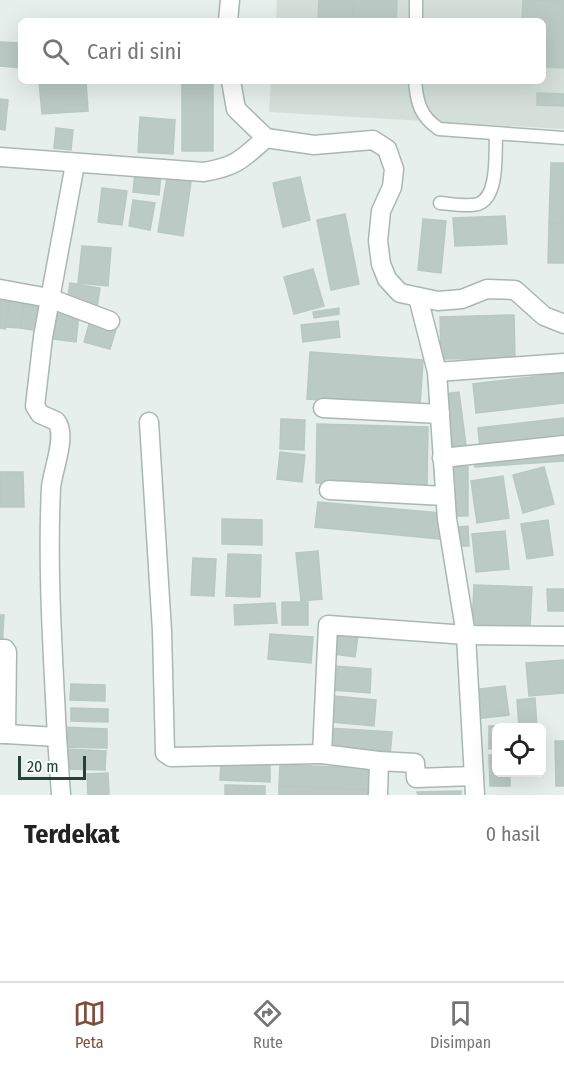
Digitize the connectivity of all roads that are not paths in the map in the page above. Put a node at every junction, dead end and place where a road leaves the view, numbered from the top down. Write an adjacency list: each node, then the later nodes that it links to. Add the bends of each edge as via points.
1 (230, 0): 3 (street)
2 (416, 0): 4 (lane)
3 (228, 18)
4 (416, 18)
5 (232, 84): 8 (street, via 236,109)
6 (415, 84): 7 (lane, via 419,107 427,121 439,129)
7 (496, 134): 9 (lane); 12 (lane, via 493,183 487,198 471,205)
8 (266, 138): 11 (street, via 229,167 204,172); 14 (street, via 314,145 373,140 387,149 394,169 392,187 381,212 381,264 387,279 400,293)
9 (564, 138)
10 (0, 158): 11 (street)
11 (75, 164): 15 (street)
12 (440, 203)
13 (0, 289): 15 (street)
14 (418, 297): 17 (street, via 438,301 462,299 487,290 515,290 544,316); 19 (street)
15 (49, 298): 16 (street); 31 (street, via 35,406 40,414 56,421 61,432 51,485)
16 (110, 321)
17 (564, 324)
18 (564, 363): 19 (street)
19 (437, 372): 21 (street)
20 (323, 408): 21 (street)
21 (440, 414): 24 (street)
22 (149, 422): 32 (street, via 165,753 171,757)
23 (564, 445): 24 (street)
24 (442, 458): 26 (street)
25 (329, 490): 26 (street)
26 (445, 496): 27 (street)
27 (466, 635): 28 (street); 32 (street, via 328,625); 34 (street)
28 (564, 636)
29 (0, 649): 30 (street, via 7,652)
30 (3, 734): 31 (street)
31 (57, 737): 35 (street)
32 (322, 754): 33 (street)
33 (379, 761): 34 (street, via 415,763 416,778); 36 (street)
34 (474, 776): 37 (street)
35 (61, 795)
36 (378, 795)
37 (475, 795)

